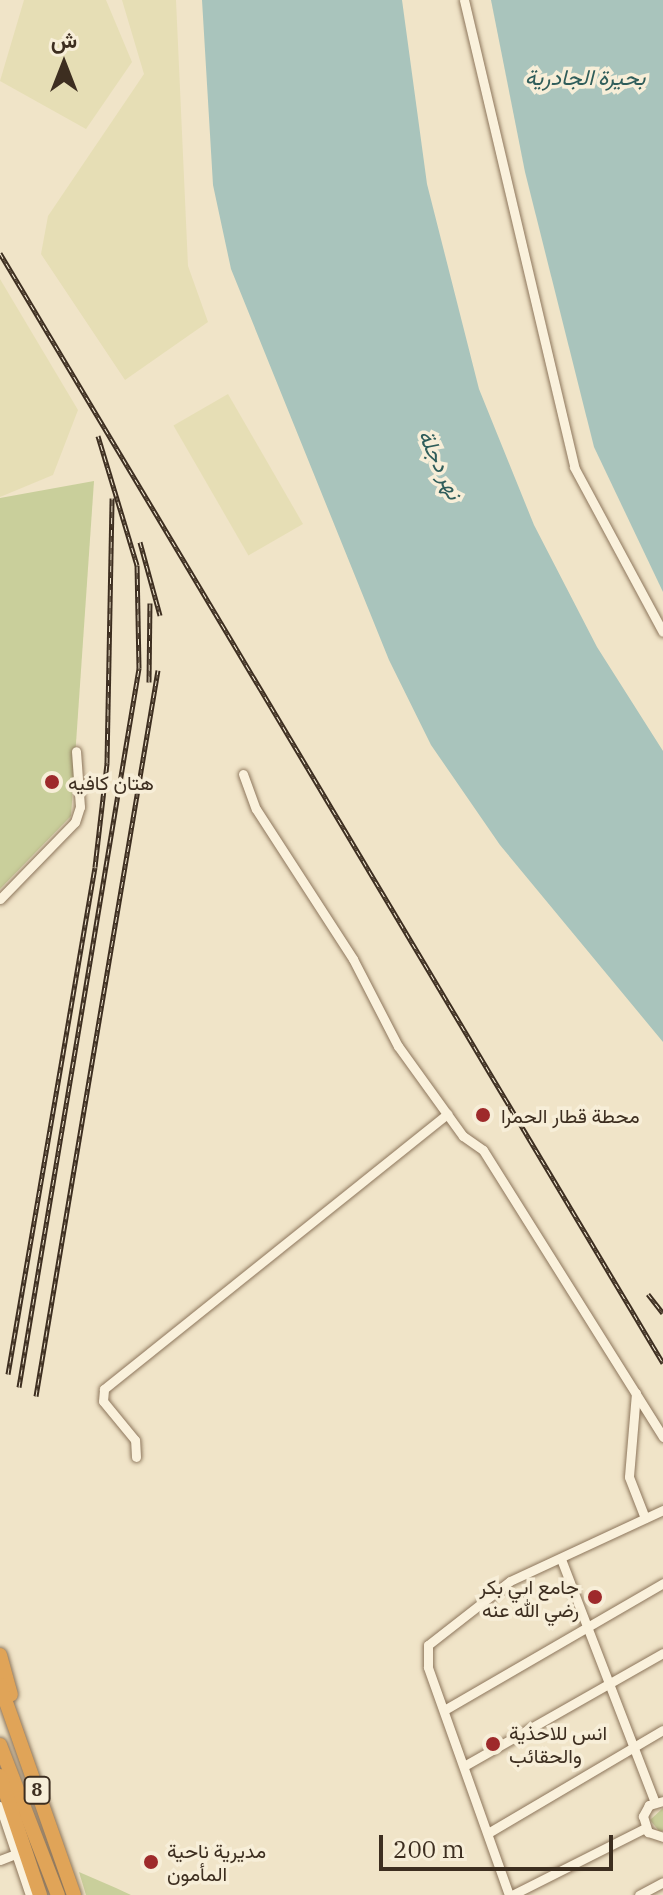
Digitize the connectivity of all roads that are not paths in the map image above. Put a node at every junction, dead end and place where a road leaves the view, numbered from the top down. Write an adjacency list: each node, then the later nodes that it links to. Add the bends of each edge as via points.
1 (464, 0): 2 (street, via 574,467)
2 (663, 632)
3 (76, 751): 5 (street, via 80,807 75,822)
4 (243, 774): 6 (street, via 256,809 353,959 398,1046)
5 (0, 899)
6 (447, 1114): 7 (street, via 463,1136 483,1150); 9 (street, via 104,1389 103,1401 140,1450)
7 (636, 1393): 8 (street); 11 (street, via 629,1477)
8 (663, 1437)
9 (136, 1457)
10 (663, 1510): 11 (street)
11 (645, 1518): 12 (street)
12 (561, 1559): 14 (street); 19 (street, via 510,1581 428,1645 428,1667)
13 (663, 1583): 14 (street)
14 (589, 1622): 17 (street); 19 (street)
15 (663, 1653): 17 (street)
16 (0, 1655): 20 (highway)
17 (612, 1684): 23 (street); 24 (street)
18 (0, 1685): 20 (highway, 8)
19 (446, 1709): 24 (street)
20 (15, 1723): 37 (highway, 8)
21 (663, 1730): 23 (street)
22 (0, 1745): 36 (highway, 8)
23 (631, 1748): 26 (street); 29 (street)
24 (464, 1766): 29 (street)
25 (0, 1776): 35 (highway)
26 (659, 1802): 28 (street, via 643,1816)
27 (0, 1806): 31 (street)
28 (645, 1828): 30 (street); 38 (street)
29 (488, 1833): 38 (street)
30 (663, 1837)
31 (16, 1854): 32 (street); 34 (street)
32 (0, 1860)
33 (663, 1882): 39 (street)
34 (30, 1895)
35 (40, 1895)
36 (58, 1895)
37 (74, 1895)
38 (510, 1895)
39 (639, 1895)

